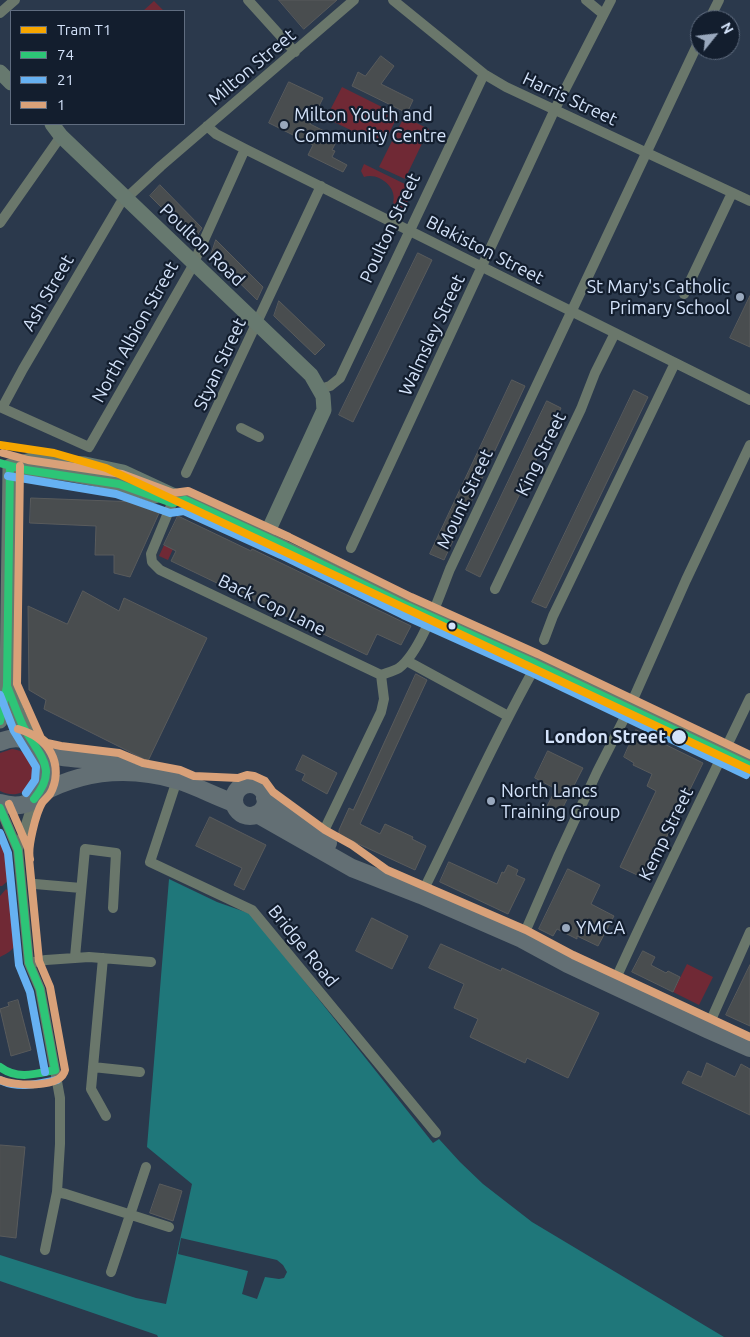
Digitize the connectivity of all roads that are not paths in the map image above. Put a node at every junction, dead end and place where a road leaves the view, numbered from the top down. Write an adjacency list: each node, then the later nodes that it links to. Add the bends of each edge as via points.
1 (15, 0): 7 (street)
2 (248, 0): 9 (street)
3 (354, 0): 9 (street, Milton Street)
4 (393, 0): 12 (street, Harris Street)
5 (586, 0): 8 (street)
6 (611, 0): 8 (street, Walmsley Street)
7 (0, 13)
8 (603, 14): 14 (street, Walmsley Street)
9 (295, 52): 15 (street, Milton Street)
10 (691, 60): 18 (street, Mount Street)
11 (0, 72): 13 (main road)
12 (484, 74): 14 (street, Harris Street); 24 (street, Poulton Street)
13 (10, 82)
14 (555, 109): 18 (street, Harris Street); 26 (street, Walmsley Street)
15 (207, 126): 17 (street, Blakiston Street); 21 (street, Milton Street)
16 (57, 130): 21 (main road, Poulton Road); 23 (street)
17 (245, 149): 19 (street, Blakiston Street); 25 (street, North Albion Street)
18 (647, 152): 20 (street, Harris Street); 28 (street, Mount Street)
19 (321, 186): 24 (street, Blakiston Street); 29 (street, Styan Street)
20 (732, 193): 22 (street, Harris Street); 27 (street)
21 (125, 198): 25 (main road, Poulton Road); 34 (street, Ash Street, via 106,225)
22 (750, 201)
23 (0, 223)
24 (409, 230): 26 (street, Blakiston Street); 32 (street, Poulton Street, via 340,378)
25 (192, 262): 29 (main road, Poulton Road); 34 (street, North Albion Street, via 89,446)
26 (482, 267): 28 (street, Blakiston Street); 42 (street, Walmsley Street)
27 (684, 294)
28 (572, 312): 30 (street, Blakiston Street); 45 (street, Mount Street, via 450,568)
29 (257, 323): 32 (main road, Poulton Road, via 311,375); 39 (street, Styan Street)
30 (615, 333): 31 (street, Blakiston Street); 43 (street, King Street)
31 (675, 363): 33 (street, Blakiston Street); 46 (street)
32 (321, 392): 41 (main road, via 324,410 321,420)
33 (750, 400)
34 (1, 407)
35 (241, 428): 36 (street)
36 (259, 437)
37 (750, 445): 52 (street)
38 (5, 465): 40 (main road, via 31,460 97,466 123,472); 44 (main road)
39 (186, 473)
40 (178, 500): 41 (main road); 49 (street, Back Cop Lane, via 151,554 152,562 160,570)
41 (265, 538): 45 (street)
42 (350, 548)
43 (495, 589)
44 (4, 608): 50 (main road)
45 (431, 616): 47 (street, Mount Street); 48 (street)
46 (544, 640)
47 (407, 661): 49 (street, via 397,669); 53 (street)
48 (534, 663): 52 (street); 53 (street, via 534,669)
49 (381, 674): 67 (street, via 384,699 381,712)
50 (7, 686): 54 (main road); 56 (main road)
51 (750, 698): 57 (street, Kemp Street)
52 (629, 707): 57 (street); 74 (street)
53 (508, 716): 71 (street)
54 (0, 721)
55 (0, 742): 56 (highway, via 24,740)
56 (35, 748): 59 (highway, via 59,756 117,763); 62 (highway, via 46,765 44,784)
57 (723, 754): 58 (street); 79 (street, Kemp Street)
58 (750, 766)
59 (140, 773): 60 (highway); 62 (highway, via 114,771 79,778 61,783)
60 (184, 783): 61 (highway); 85 (street, Bridge Road, via 150,862 252,910)
61 (237, 796): 63 (highway, via 247,785 262,790); 66 (highway, via 237,810 252,816)
62 (36, 797): 64 (highway, via 17,805); 68 (street)
63 (265, 798): 66 (highway, via 264,807); 67 (highway)
64 (0, 803)
65 (0, 808): 68 (street)
66 (257, 814): 67 (highway)
67 (318, 844): 71 (highway, via 346,853 382,879)
68 (18, 850): 78 (street)
69 (36, 884): 70 (street)
70 (81, 888): 72 (street, via 85,849 116,853); 75 (street)
71 (421, 895): 74 (highway)
72 (113, 908)
73 (750, 932): 80 (street)
74 (522, 939): 79 (highway)
75 (75, 958): 76 (street); 78 (street)
76 (103, 958): 77 (street); 82 (street)
77 (151, 962)
78 (29, 963): 87 (street, via 40,989 60,1098)
79 (613, 985): 80 (highway)
80 (707, 1029): 81 (highway)
81 (750, 1048)
82 (93, 1067): 83 (street); 84 (street, via 90,1089)
83 (140, 1072)
84 (106, 1116)
85 (436, 1134)
86 (146, 1167): 88 (street)
87 (57, 1192): 88 (street); 90 (street)
88 (131, 1215): 89 (street); 91 (street)
89 (169, 1227)
90 (46, 1250)
91 (111, 1272)

